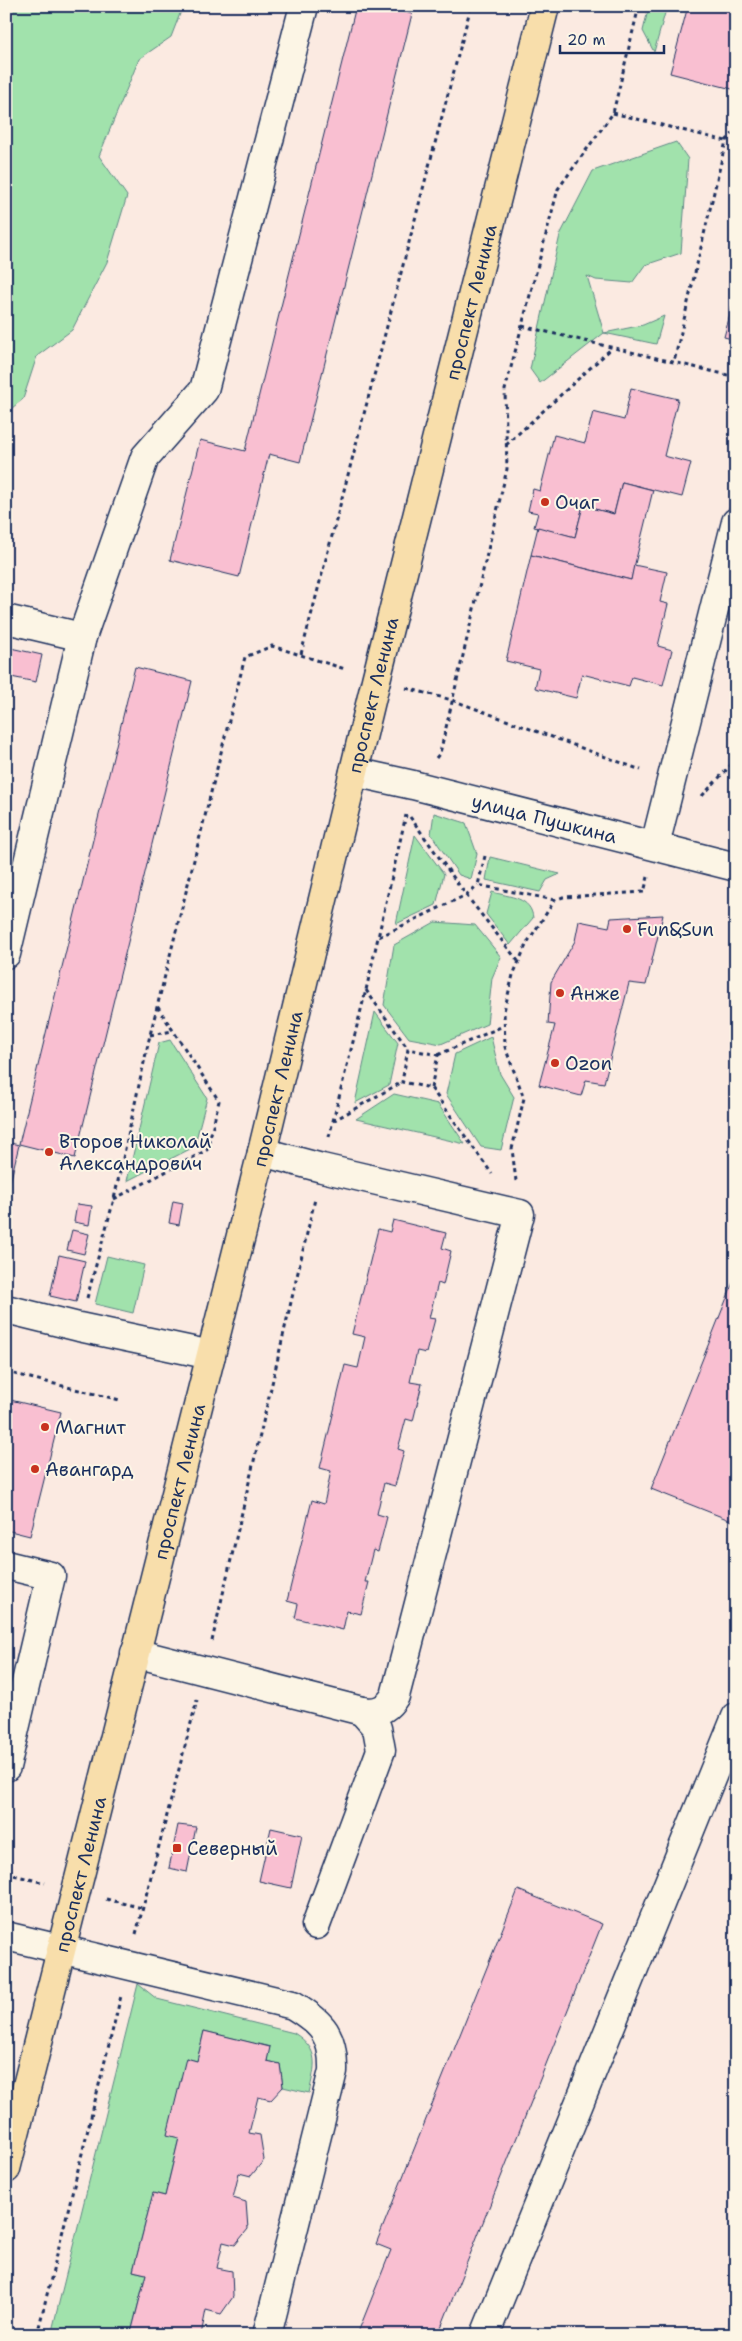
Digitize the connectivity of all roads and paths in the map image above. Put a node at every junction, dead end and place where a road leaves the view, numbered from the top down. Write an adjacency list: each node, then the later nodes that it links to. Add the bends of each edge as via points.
1 (304, 6): 15 (street, via 204,390 145,457)
2 (471, 6): 16 (path)
3 (545, 6): 17 (main road, проспект Ленина)
4 (639, 6): 5 (path)
5 (613, 114): 7 (path); 8 (path, via 558,189)
6 (736, 130): 7 (path)
7 (726, 141): 10 (path)
8 (522, 326): 9 (path); 12 (path, via 505,390)
9 (613, 348): 10 (path); 12 (path)
10 (674, 362): 11 (path)
11 (736, 377)
12 (506, 445): 18 (path, via 507,469)
13 (736, 522): 21 (street)
14 (6, 619): 15 (street)
15 (82, 637): 32 (street)
16 (301, 654): 17 (path); 35 (path, via 272,646 244,658)
17 (376, 680): 18 (path); 20 (main road, проспект Ленина)
18 (452, 700): 21 (path); 22 (path, via 440,753)
19 (736, 763): 23 (path)
20 (354, 772): 22 (street, улица Пушкина); 44 (main road, проспект Ленина)
21 (671, 781): 23 (path); 25 (street)
22 (413, 785): 25 (street, улица Пушкина)
23 (702, 795): 24 (path)
24 (696, 802)
25 (655, 846): 27 (street, улица Пушкина); 30 (path, via 644,892)
26 (485, 856): 28 (path)
27 (736, 867)
28 (478, 885): 29 (path); 30 (path)
29 (466, 895): 31 (path); 31 (path, via 407,813); 33 (path)
30 (555, 900): 33 (path)
31 (379, 937): 34 (path)
32 (6, 954)
33 (518, 961): 36 (path, via 508,992)
34 (366, 990): 39 (path); 43 (path)
35 (157, 1006): 37 (path); 38 (path)
36 (503, 1026): 40 (path); 47 (path, via 505,1047 524,1098 512,1149)
37 (173, 1031): 38 (path); 46 (path, via 218,1101 207,1150)
38 (150, 1035): 46 (path)
39 (408, 1049): 40 (path); 41 (path)
40 (438, 1055): 42 (path)
41 (402, 1082): 42 (path); 43 (path)
42 (431, 1088): 47 (path)
43 (333, 1121): 45 (path)
44 (262, 1152): 45 (street); 50 (main road, проспект Ленина)
45 (322, 1168): 47 (street); 55 (path)
46 (114, 1199): 49 (path, via 102,1234)
47 (520, 1214): 56 (street, via 395,1696 381,1710 372,1713)
48 (6, 1309): 49 (street)
49 (80, 1328): 50 (street)
50 (211, 1355): 54 (main road, проспект Ленина)
51 (6, 1372): 52 (path)
52 (120, 1400)
53 (6, 1565): 59 (street, via 51,1576)
54 (135, 1653): 55 (street); 62 (main road, проспект Ленина)
55 (205, 1672): 56 (street); 63 (path)
56 (362, 1711): 60 (street, via 378,1728 381,1750)
57 (736, 1717): 58 (street)
58 (727, 1762): 67 (street)
59 (6, 1766)
60 (316, 1925)
61 (6, 1936): 62 (street)
62 (61, 1948): 63 (street); 64 (main road, проспект Ленина)
63 (128, 1965): 65 (path); 66 (street, via 293,2005 308,2013 318,2024 333,2051 333,2071)
64 (6, 2169)
65 (37, 2335)
66 (267, 2335)
67 (485, 2335)

